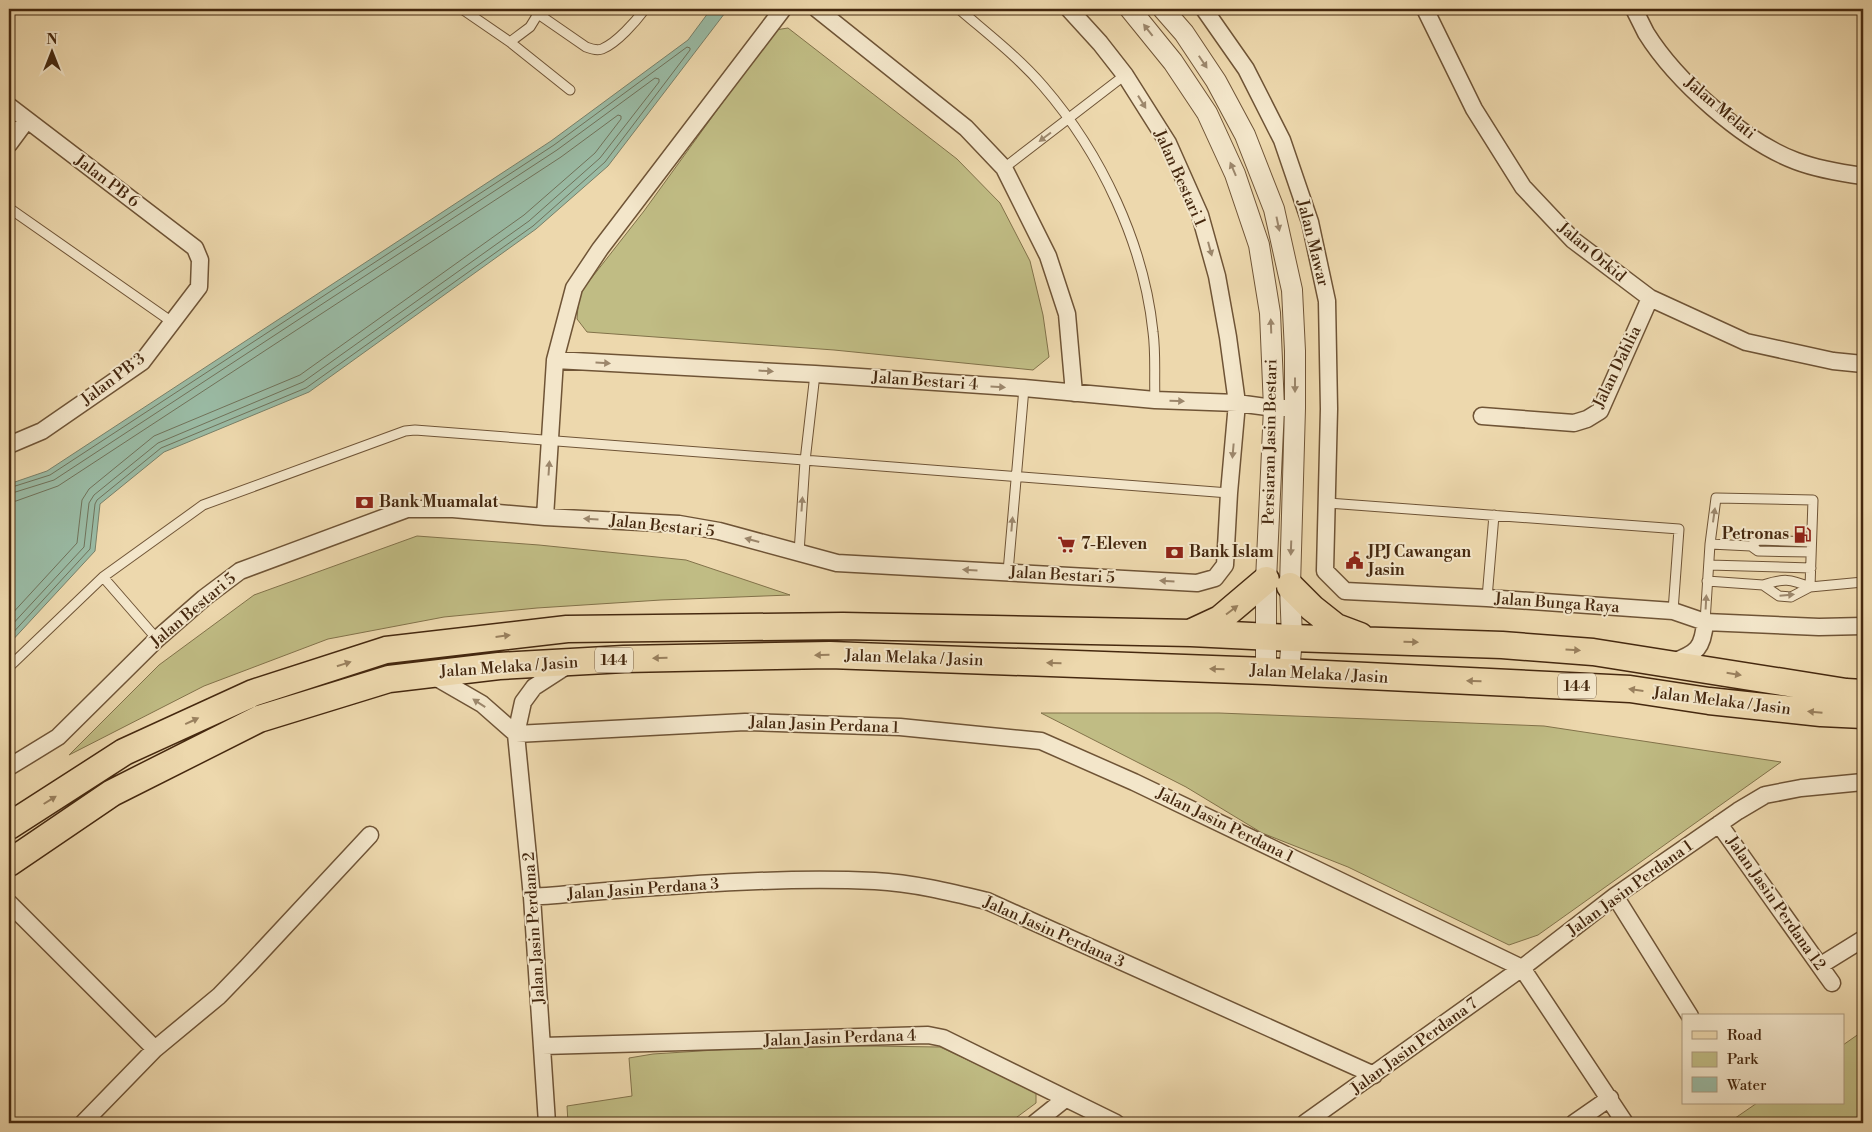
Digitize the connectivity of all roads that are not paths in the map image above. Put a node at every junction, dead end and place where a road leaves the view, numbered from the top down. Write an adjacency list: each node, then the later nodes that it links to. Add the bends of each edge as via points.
1 (462, 9): 13 (lane)
2 (645, 9): 12 (lane, via 629,30 602,49 594,50)
3 (783, 9): 26 (street, via 600,248 574,288)
4 (817, 9): 20 (street, via 966,128)
5 (959, 9): 17 (lane, via 1037,80)
6 (1069, 9): 14 (street, Jalan Bestari 1)
7 (1130, 9): 33 (street, Persiaran Jasin Bestari, one-way to 7, via 1270,313 1259,245 1235,174 1207,113 1173,62)
8 (1163, 9): 34 (street, Persiaran Jasin Bestari, one-way to 34, via 1184,33 1216,81 1245,135 1274,210 1292,290)
9 (1204, 9): 41 (street, Jalan Mawar, via 1246,69 1282,140 1310,222 1326,301)
10 (1425, 9): 24 (street, Jalan Orkid, via 1474,109 1523,187 1573,240)
11 (1634, 9): 21 (street, Jalan Melati, via 1646,33 1666,60 1697,94 1740,129 1796,161)
12 (534, 12): 13 (lane, via 530,27)
13 (510, 42): 15 (lane)
14 (1125, 76): 17 (lane); 32 (street, Jalan Bestari 1, one-way to 32, via 1168,143 1200,214 1217,276)
15 (570, 90)
16 (9, 106): 18 (street, Jalan PB 6)
17 (1068, 119): 20 (lane, one-way to 20); 31 (lane, via 1102,170 1134,245 1153,333)
18 (26, 121): 19 (street); 23 (street, Jalan PB 6, via 195,248)
19 (9, 144)
20 (1004, 168): 30 (street, via 1048,256 1067,314)
21 (1863, 176)
22 (9, 208): 25 (lane)
23 (200, 260): 25 (street, Jalan PB 3, via 199,287)
24 (1650, 298): 27 (street, Jalan Orkid, via 1746,342 1833,361); 35 (street, Jalan Dahlia, via 1600,411 1574,423)
25 (172, 322): 37 (street, Jalan PB 3, via 142,362 42,431)
26 (555, 360): 28 (street, Jalan Bestari 4, one-way to 28); 36 (street)
27 (1863, 364)
28 (814, 374): 29 (street, Jalan Bestari 4, one-way to 29); 38 (lane)
29 (1024, 388): 30 (street, Jalan Bestari 4); 39 (lane)
30 (1074, 393): 31 (street, Jalan Bestari 4)
31 (1155, 400): 32 (street, Jalan Bestari 4, one-way to 32)
32 (1237, 403): 33 (street, Jalan Bestari 4); 40 (street, Jalan Bestari 5, one-way to 40)
33 (1274, 408): 34 (street, Jalan Bestari 4); 55 (street, Persiaran Jasin Bestari)
34 (1296, 408): 55 (street, Persiaran Jasin Bestari, one-way to 55)
35 (1482, 416)
36 (551, 440): 38 (lane); 43 (street, one-way to 36); 52 (lane, via 405,431 203,505)
37 (9, 445)
38 (806, 461): 39 (lane); 48 (lane, one-way to 38)
39 (1016, 478): 40 (lane); 51 (lane, one-way to 39)
40 (1229, 493): 51 (street, Jalan Bestari 5, one-way to 51, via 1225,564 1216,578 1196,583)
41 (1328, 503): 42 (lane); 58 (street, Jalan Bunga Raya, via 1325,571 1346,591)
42 (1494, 515): 58 (lane); 59 (lane, via 1680,529)
43 (545, 516): 48 (street, Jalan Bestari 5, one-way to 43, via 719,531 679,524); 65 (street, Jalan Bestari 5, via 453,509 407,510 240,571)
44 (1812, 542): 45 (lane, one-way to 44, via 1716,498 1814,500); 46 (lane, via 1758,540); 47 (lane)
45 (1710, 544): 46 (lane); 49 (lane)
46 (1751, 546): 47 (lane, via 1758,551)
47 (1811, 552): 50 (lane)
48 (799, 553): 51 (street, Jalan Bestari 5, one-way to 48, via 837,563)
49 (1709, 564): 50 (lane); 53 (lane)
50 (1811, 568): 57 (lane)
51 (1008, 572)
52 (103, 577): 65 (lane); 69 (lane)
53 (1708, 581): 56 (lane); 60 (lane, one-way to 53)
54 (1863, 582): 57 (lane)
55 (1278, 583): 62 (main road, one-way to 55, via 1220,619); 63 (street, Persiaran Jasin Bestari); 64 (street, Persiaran Jasin Bestari); 66 (main road, via 1336,627)
56 (1763, 585): 57 (lane, via 1792,580); 57 (lane, one-way to 57, via 1779,596 1790,597)
57 (1810, 587)
58 (1487, 598): 59 (street, Jalan Bunga Raya)
59 (1673, 611): 60 (street, Jalan Bunga Raya)
60 (1705, 622): 61 (street, Jalan Bunga Raya); 68 (street, via 1704,638 1693,654)
61 (1863, 626)
62 (1192, 632): 63 (main road, Jalan Melaka / Jasin / 144); 78 (main road, Jalan Melaka / Jasin / 144, one-way to 62, via 124,752 253,693 386,650 567,629 843,626)
63 (1265, 637): 64 (main road, Jalan Melaka / Jasin / 144); 70 (street, Persiaran Jasin Bestari)
64 (1292, 638): 66 (main road, Jalan Melaka / Jasin / 144); 70 (street, Persiaran Jasin Bestari)
65 (157, 639): 75 (street, Jalan Bestari 5, via 58,737)
66 (1370, 640): 68 (main road, Jalan Melaka / Jasin / 144, one-way to 68, via 1584,651)
67 (573, 662): 70 (main road, Jalan Melaka / Jasin / 144, one-way to 67, via 830,655); 71 (main road, Jalan Melaka / Jasin / 144); 74 (street, Jalan Jasin Perdana 2, via 534,687 523,702)
68 (1669, 664): 72 (main road, Jalan Melaka / Jasin / 144, one-way to 72)
69 (9, 667)
70 (1277, 672): 73 (main road, Jalan Melaka / Jasin / 144, one-way to 70, via 1709,701 1630,689)
71 (428, 673): 74 (street, one-way to 71, via 482,704); 80 (main road, Jalan Melaka / Jasin / 144, via 390,679 259,719 112,793)
72 (1863, 693)
73 (1863, 715)
74 (516, 734): 82 (street, Jalan Jasin Perdana 2); 86 (street, Jalan Jasin Perdana 1, via 745,722 900,727 1041,741 1134,782)
75 (9, 767)
76 (1863, 782): 77 (street, Jalan Jasin Perdana 1, via 1765,795)
77 (1719, 824): 81 (street, Jalan Jasin Perdana 1); 85 (street, Jalan Jasin Perdana 12)
78 (9, 826)
79 (370, 835): 90 (street, via 242,973)
80 (9, 863)
81 (1615, 896): 86 (street, Jalan Jasin Perdana 1); 88 (street)
82 (532, 897): 89 (street, Jalan Jasin Perdana 2); 91 (street, Jalan Jasin Perdana 3, via 786,881 876,881 940,889 987,901)
83 (9, 903): 90 (street)
84 (1863, 939): 85 (street)
85 (1820, 965): 87 (street, Jalan Jasin Perdana 12)
86 (1522, 968): 91 (street, Jalan Jasin Perdana 7); 92 (street)
87 (1832, 983)
88 (1689, 1014)
89 (543, 1046): 93 (street, Jalan Jasin Perdana 4, via 928,1035 943,1038); 95 (street, Jalan Jasin Perdana 2)
90 (155, 1049): 94 (street)
91 (1374, 1075): 98 (street, Jalan Jasin Perdana 7)
92 (1610, 1098): 99 (street); 100 (street)
93 (1065, 1099): 96 (street); 97 (street, Jalan Jasin Perdana 4)
94 (84, 1123)
95 (547, 1123)
96 (1035, 1123)
97 (1116, 1123)
98 (1305, 1123)
99 (1574, 1123)
100 (1625, 1123)

